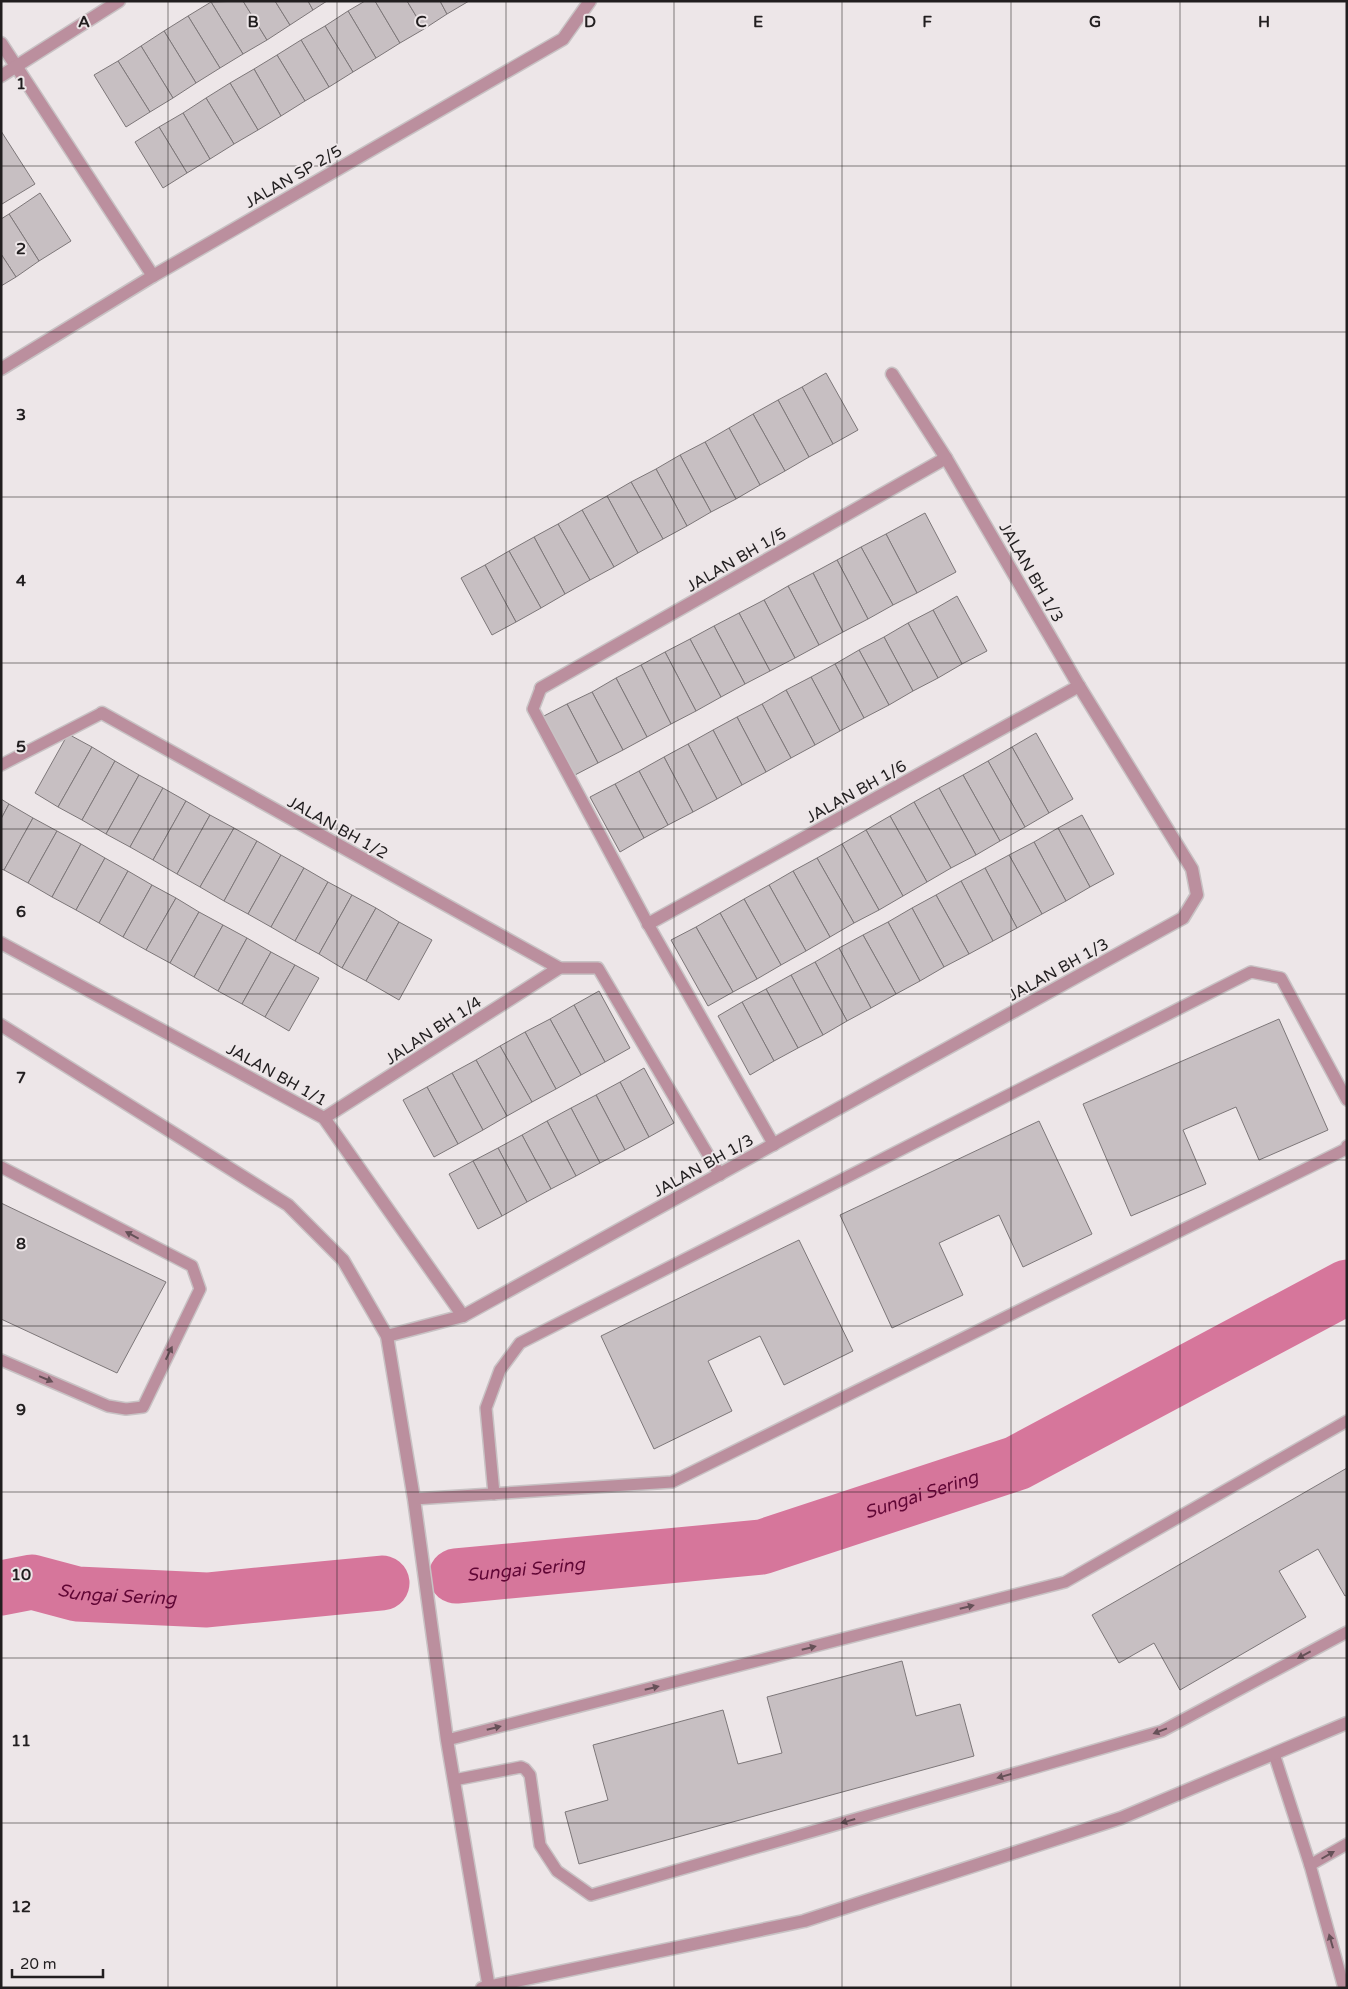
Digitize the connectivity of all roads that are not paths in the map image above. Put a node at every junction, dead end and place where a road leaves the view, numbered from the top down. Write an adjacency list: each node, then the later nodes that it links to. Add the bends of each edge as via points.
1 (119, 1): 4 (street)
2 (590, 1): 6 (street, JALAN SP 2/5, via 563,39)
3 (1, 43): 4 (street)
4 (16, 66): 5 (street); 6 (street)
5 (1, 76)
6 (153, 276): 7 (street, JALAN SP 2/5)
7 (1, 369)
8 (892, 374): 9 (street, JALAN BH 1/3)
9 (946, 458): 10 (street, JALAN BH 1/3); 11 (street, JALAN BH 1/5)
10 (1079, 686): 14 (street, JALAN BH 1/6); 20 (street, JALAN BH 1/3, via 1192,869 1197,895 1183,918)
11 (542, 688): 14 (lane, via 532,708)
12 (102, 713): 13 (lane); 16 (street, JALAN BH 1/2)
13 (1, 765)
14 (648, 924): 20 (lane)
15 (1, 943): 19 (street, JALAN BH 1/1)
16 (559, 968): 19 (street, JALAN BH 1/4); 23 (lane, via 598,968)
17 (1, 1025): 25 (street, via 288,1205 343,1260)
18 (1347, 1100): 28 (lane, via 1281,978 1251,972 520,1343 500,1370 486,1408)
19 (324, 1118): 24 (street, JALAN BH 1/1)
20 (774, 1145): 23 (street, JALAN BH 1/3)
21 (1347, 1146): 28 (lane, via 672,1482)
22 (1, 1167): 26 (lane, one-way to 22, via 108,1406 126,1409 143,1406 200,1289 192,1266)
23 (720, 1174): 24 (street, JALAN BH 1/3)
24 (463, 1316): 25 (street, JALAN BH 1/3)
25 (387, 1336): 29 (street)
26 (1, 1360)
27 (1347, 1421): 32 (lane, one-way to 27, via 1065,1582)
28 (494, 1494): 29 (lane)
29 (414, 1500): 32 (street)
30 (1347, 1632): 34 (lane, one-way to 34, via 1162,1731 591,1895 558,1871 540,1845 530,1775 526,1769 521,1767)
31 (1347, 1723): 33 (street)
32 (447, 1740): 34 (street)
33 (1274, 1754): 36 (lane); 37 (street, via 1121,1818 804,1921)
34 (454, 1780): 37 (street)
35 (1347, 1844): 36 (lane, one-way to 35)
36 (1310, 1865): 38 (lane, one-way to 36)
37 (486, 1987)
38 (1344, 1988)

